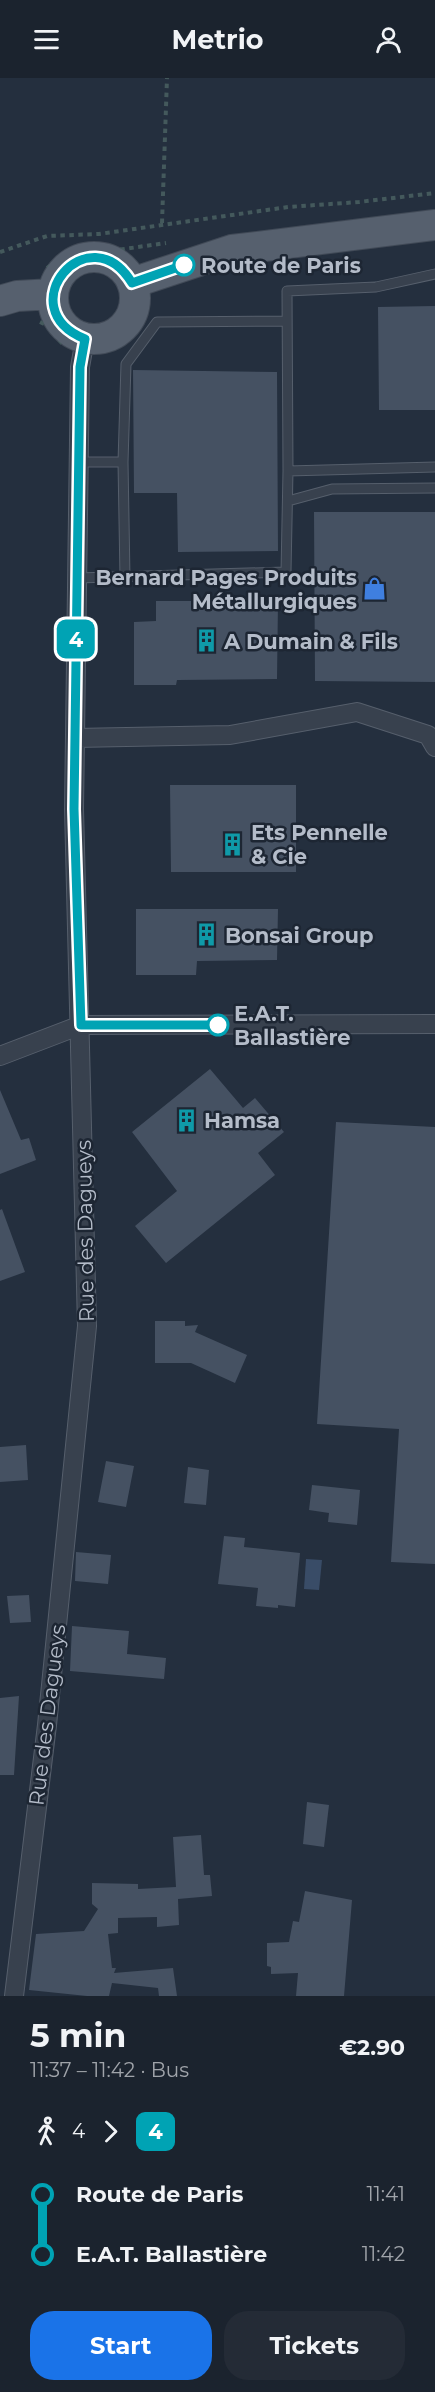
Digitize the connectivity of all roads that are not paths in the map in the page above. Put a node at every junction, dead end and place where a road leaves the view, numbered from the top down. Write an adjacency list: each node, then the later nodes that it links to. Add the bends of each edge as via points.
1 (435, 225): 4 (main road, via 232,250)
2 (435, 274): 6 (lane, via 376,287 287,291)
3 (49, 282): 4 (main road, via 88,257 115,262); 5 (main road); 7 (main road, via 53,306)
4 (132, 283): 7 (main road, via 135,296 129,320 121,330 97,340)
5 (0, 301)
6 (286, 321): 9 (lane, via 157,322 126,364); 11 (lane)
7 (82, 353): 8 (street, Rue des Dagueys)
8 (79, 462): 9 (lane); 14 (street, Rue des Dagueys)
9 (123, 462): 15 (lane)
10 (435, 467): 11 (lane)
11 (288, 471): 13 (lane)
12 (435, 488): 13 (lane, via 332,489)
13 (288, 501): 15 (lane, via 286,572)
14 (77, 578): 15 (lane); 16 (street, Rue des Dagueys)
15 (125, 578)
16 (75, 738): 17 (street, via 230,735 357,712 428,735); 19 (street, Rue des Dagueys)
17 (435, 747)
18 (435, 1024): 19 (street)
19 (81, 1025): 20 (street); 21 (street, Rue des Dagueys, via 87,1326)
20 (0, 1056)
21 (14, 1996)

